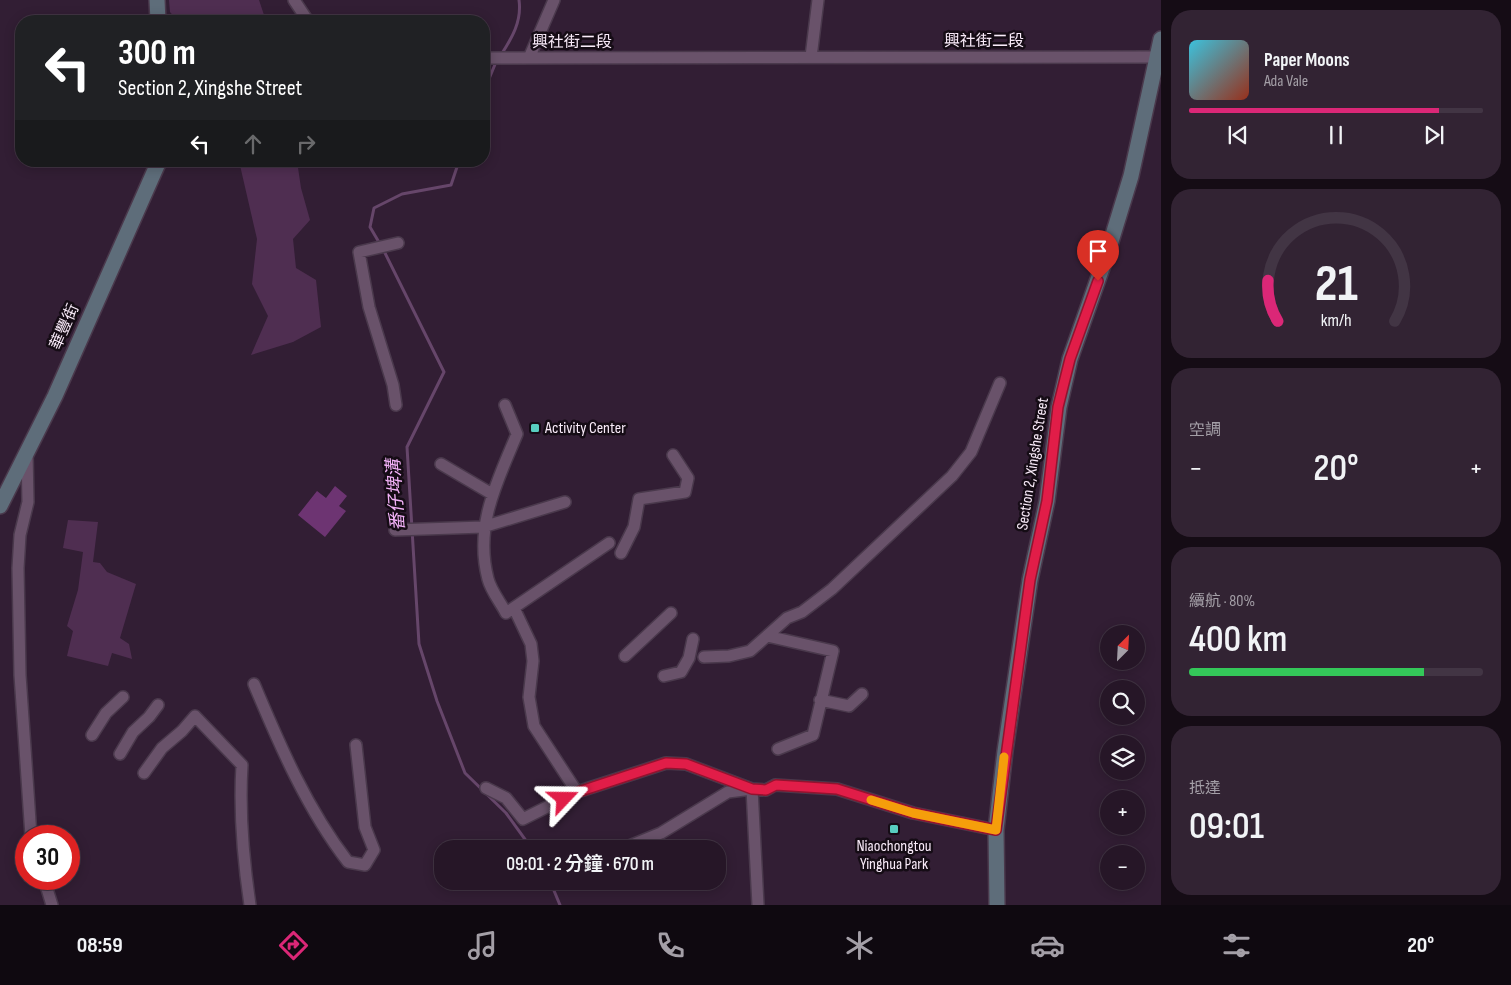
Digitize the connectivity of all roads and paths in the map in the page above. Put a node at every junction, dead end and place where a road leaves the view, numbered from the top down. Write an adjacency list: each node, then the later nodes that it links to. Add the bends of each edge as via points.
1 (157, 0): 5 (street)
2 (294, 0): 6 (street)
3 (554, 0): 11 (street)
4 (818, 0): 8 (street)
5 (158, 15)
6 (304, 15)
7 (1161, 39): 9 (street, Section 2, Xingshe Street)
8 (811, 57): 9 (street, 興社街二段); 11 (street, 興社街二段)
9 (1156, 57): 48 (street, Section 2, Xingshe Street, via 1131,176 1070,359 1058,407 1047,501 1030,580)
10 (490, 58): 11 (street, 興社街二段)
11 (529, 58)
12 (156, 167): 17 (street, 華豐街, via 55,396)
13 (398, 243): 15 (street, via 359,252 369,307)
14 (1000, 383): 29 (street, via 971,452 952,476 832,589 802,612 787,618)
15 (396, 405)
16 (505, 405): 20 (street, via 517,434)
17 (27, 450): 22 (street, 華豐街); 47 (street, via 28,502 20,535 18,568 20,675)
18 (673, 455): 26 (street, via 688,478 685,492 639,499 634,527)
19 (441, 464): 20 (street)
20 (492, 494): 23 (street)
21 (565, 502): 23 (street)
22 (0, 506)
23 (483, 527): 24 (street); 27 (street, via 488,580 506,613)
24 (395, 530)
25 (609, 543): 27 (street)
26 (622, 553)
27 (514, 608): 46 (street, via 531,644 533,661 529,697 534,726)
28 (671, 613): 31 (street)
29 (767, 636): 32 (street, via 750,651); 37 (street, via 833,651)
30 (693, 640): 33 (street, via 689,658 681,672)
31 (624, 656)
32 (704, 657)
33 (664, 676)
34 (254, 684): 40 (street, via 286,760 333,843 348,862 365,864 374,850 366,827)
35 (862, 694): 37 (street, via 849,706)
36 (123, 697): 39 (street)
37 (820, 700): 41 (street, via 813,735)
38 (158, 705): 42 (street, via 133,732)
39 (92, 735)
40 (356, 745)
41 (778, 749)
42 (120, 754)
43 (144, 773): 52 (street, via 162,748 195,716 242,765 243,858)
44 (486, 788): 46 (street, via 506,798 523,820)
45 (752, 789): 46 (street, via 686,764 666,763); 48 (street, via 766,790 776,785 837,789 913,813); 49 (street, via 728,792); 53 (street)
46 (578, 792)
47 (30, 825)
48 (996, 830): 54 (street, Section 2, Xingshe Street)
49 (644, 840)
50 (47, 890): 51 (street)
51 (52, 905)
52 (250, 905)
53 (758, 905)
54 (997, 905)

